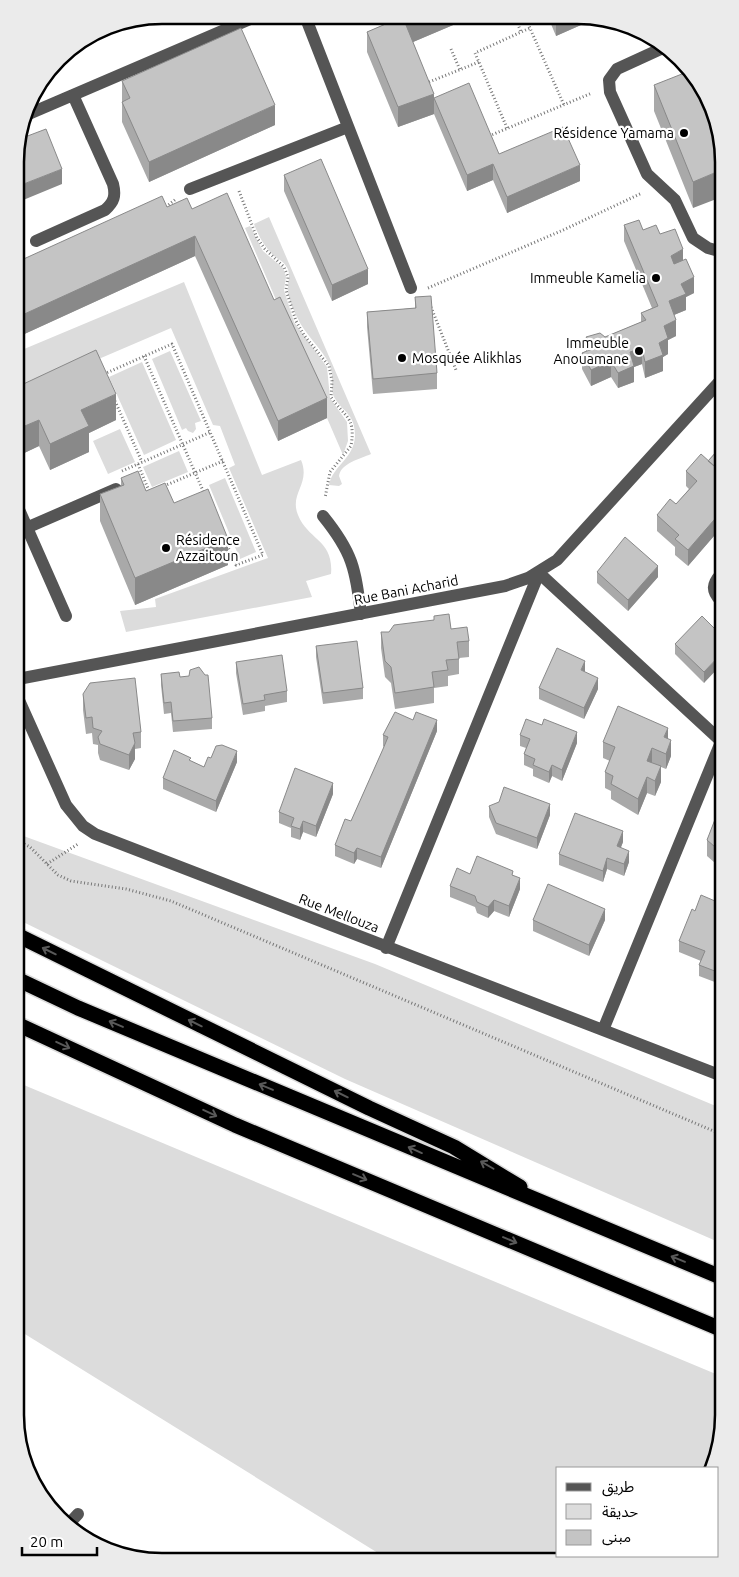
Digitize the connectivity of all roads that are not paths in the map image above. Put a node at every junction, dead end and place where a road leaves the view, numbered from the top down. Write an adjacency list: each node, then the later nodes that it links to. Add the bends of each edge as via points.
1 (238, 24): 4 (street)
2 (308, 24): 6 (street)
3 (658, 50): 9 (street, via 617,69 611,74 608,86 642,166 675,200 693,238)
4 (73, 95): 5 (street); 8 (street, via 112,184 113,203 105,210)
5 (33, 112)
6 (348, 127): 7 (street); 10 (street)
7 (190, 189)
8 (36, 241)
9 (715, 250)
10 (410, 288)
11 (715, 386): 16 (street, Rue Bani Acharid, via 557,560)
12 (140, 478): 14 (street)
13 (323, 516): 19 (street, via 345,547 356,571)
14 (24, 529)
15 (24, 534): 20 (street)
16 (539, 573): 19 (street, Rue Bani Acharid, via 504,586); 23 (street); 26 (street)
17 (715, 582): 18 (street)
18 (715, 595)
19 (360, 614): 21 (street, Rue Bani Acharid)
20 (66, 616)
21 (24, 678)
22 (24, 712): 26 (street, Rue Mellouza, via 66,806 83,826 95,834)
23 (715, 736)
24 (715, 757): 29 (street)
25 (24, 938): 31 (highway, one-way to 25, via 454,1146 360,1104)
26 (386, 948): 29 (street, Rue Mellouza)
27 (24, 982): 31 (highway, one-way to 27)
28 (24, 1027): 33 (highway, one-way to 33, via 235,1125)
29 (603, 1030): 30 (street, Rue Mellouza)
30 (715, 1073)
31 (541, 1203): 32 (highway, one-way to 31)
32 (715, 1275)
33 (715, 1327)
34 (78, 1514): 35 (street)
35 (72, 1520)

